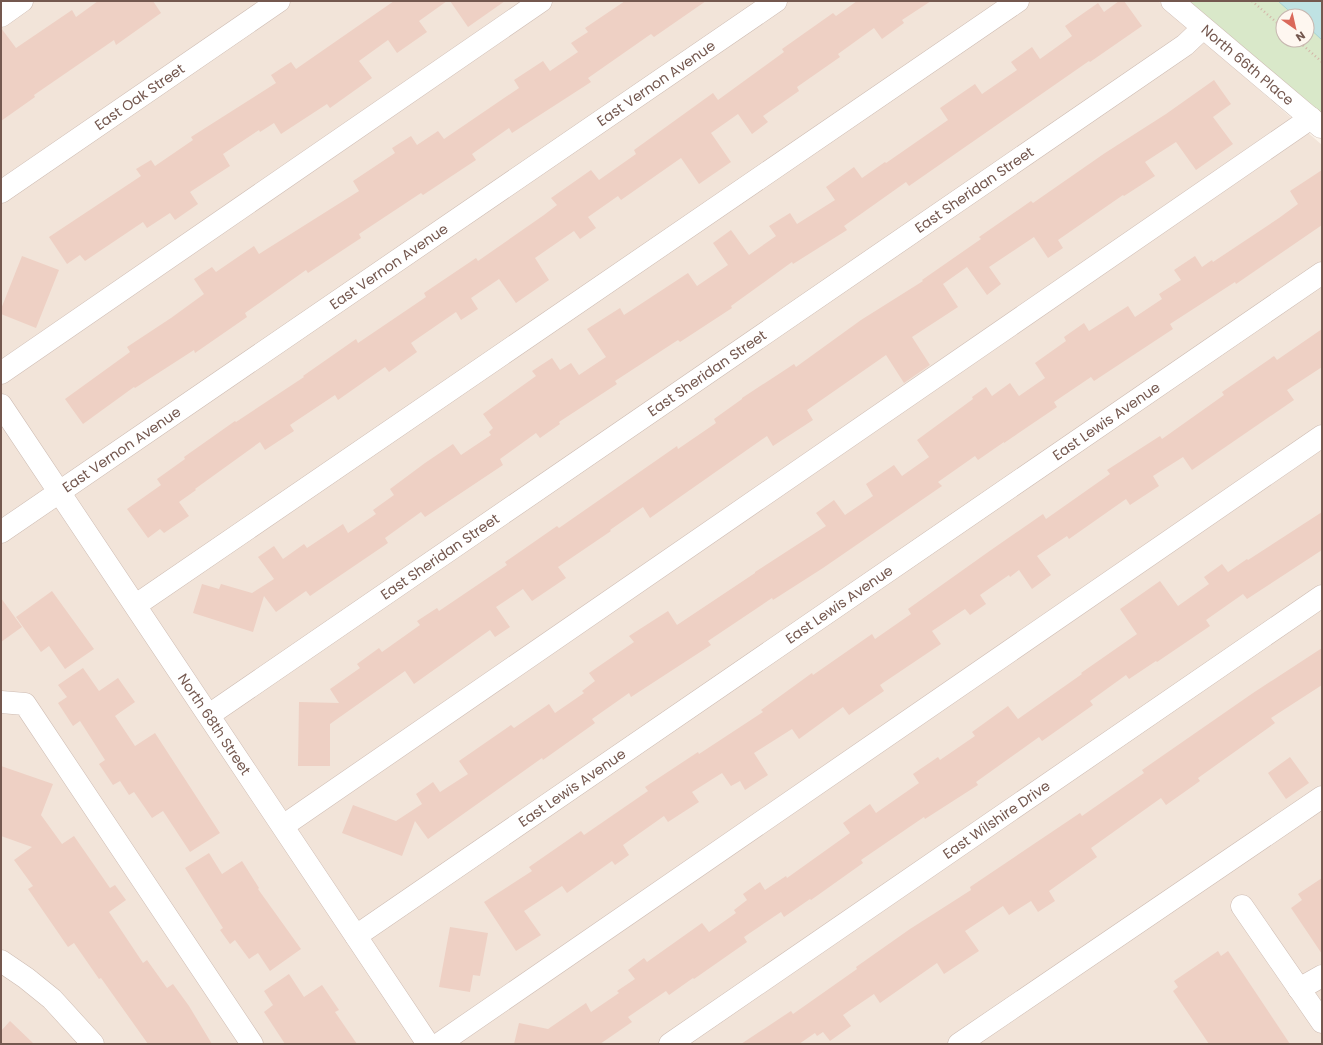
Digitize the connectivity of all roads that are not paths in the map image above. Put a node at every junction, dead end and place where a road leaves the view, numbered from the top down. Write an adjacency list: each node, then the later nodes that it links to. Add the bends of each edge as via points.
1 (22, 1): 7 (street)
2 (279, 1): 10 (street, East Oak Street)
3 (541, 1): 12 (street)
4 (776, 1): 15 (street, East Vernon Avenue)
5 (1018, 1): 18 (street)
6 (1172, 1): 8 (street, North 66th Place)
7 (1, 16)
8 (1203, 28): 9 (street, North 66th Place); 20 (street, East Sheridan Street, via 1185,45)
9 (1316, 124): 22 (street)
10 (1, 192)
11 (1322, 273): 24 (street, East Lewis Avenue)
12 (1, 373)
13 (1, 405): 15 (street, North 68th Street)
14 (1322, 436): 32 (street)
15 (59, 492): 16 (street, East Vernon Avenue); 18 (street, North 68th Street)
16 (1, 532)
17 (1322, 596): 33 (street, East Wilshire Drive)
18 (136, 605): 20 (street, North 68th Street)
19 (1, 702): 30 (street, via 25,704)
20 (209, 715): 22 (street, North 68th Street)
21 (1322, 797): 34 (street)
22 (283, 826): 24 (street, North 68th Street)
23 (1242, 906): 27 (street)
24 (356, 936): 31 (street, North 68th Street)
25 (1, 961): 29 (street, via 52,999)
26 (1322, 976): 27 (street)
27 (1300, 989): 28 (street)
28 (1322, 1022)
29 (93, 1044)
30 (252, 1044)
31 (428, 1044)
32 (439, 1044)
33 (670, 1044)
34 (959, 1044)

